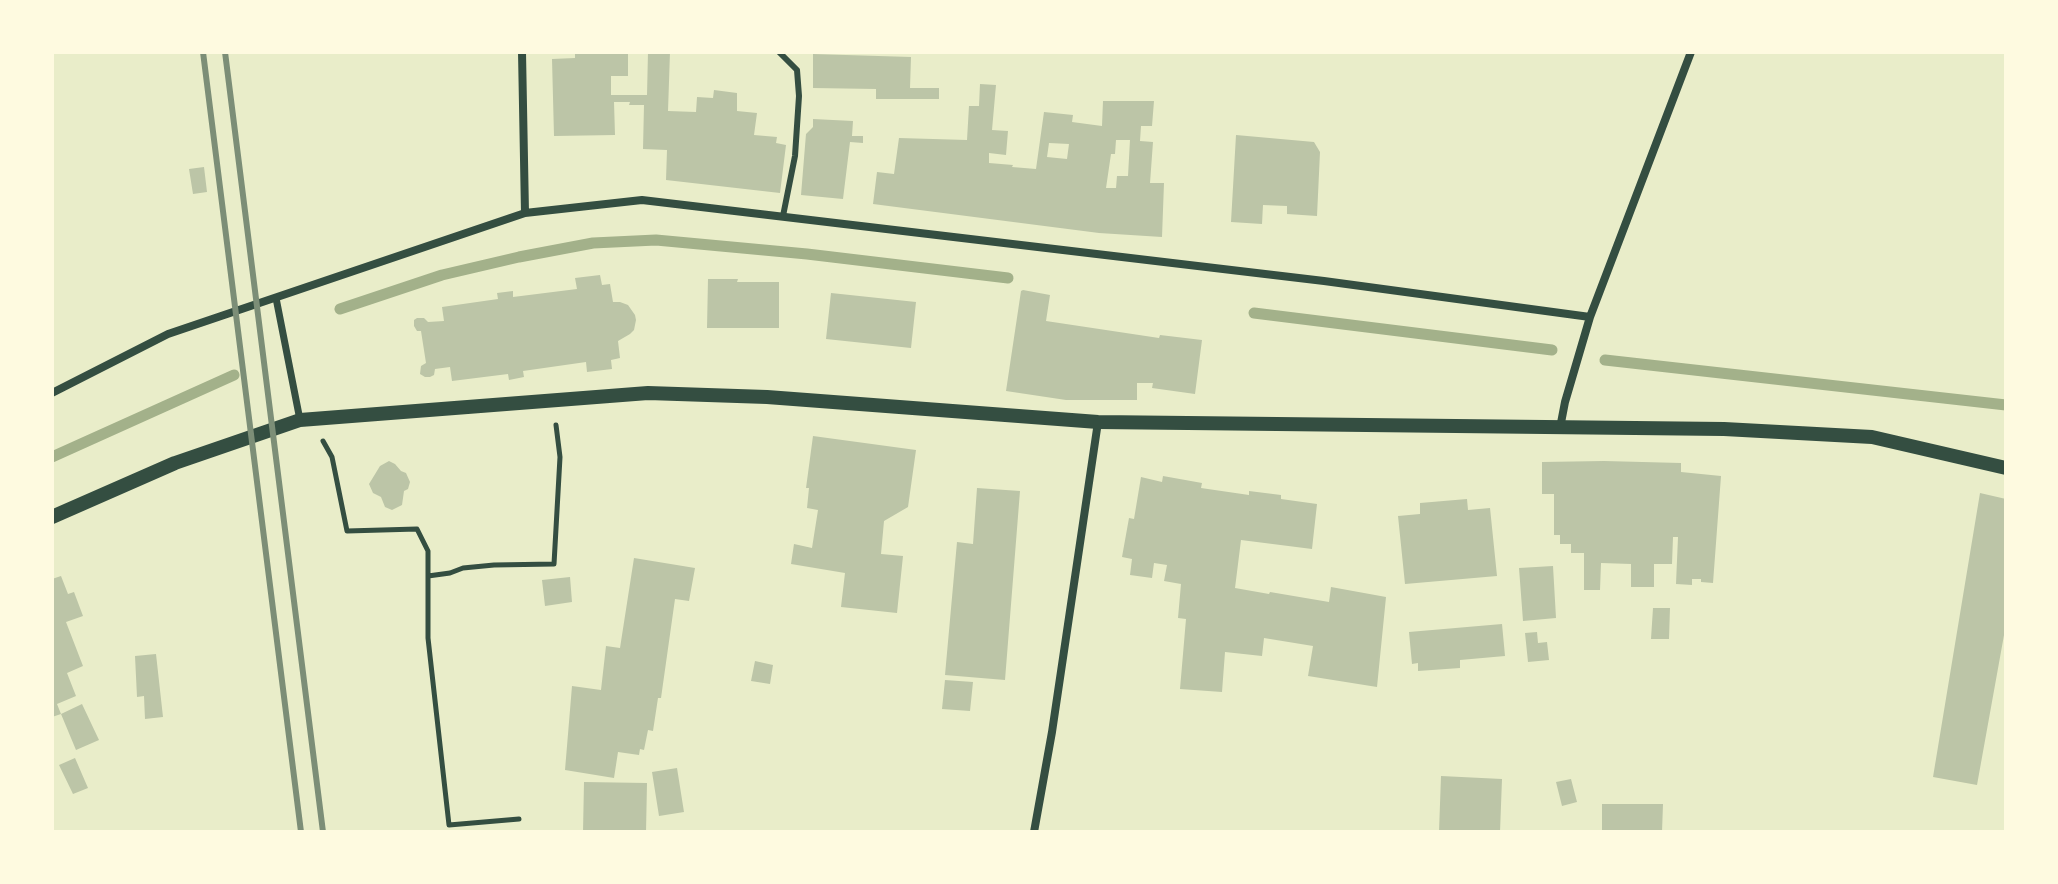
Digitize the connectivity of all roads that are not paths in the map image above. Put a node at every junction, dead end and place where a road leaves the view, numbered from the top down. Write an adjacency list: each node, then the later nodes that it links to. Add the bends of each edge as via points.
1 (522, 52): 4 (street)
2 (779, 52): 5 (lane, via 797,70 799,96)
3 (1691, 52): 7 (street)
4 (525, 213): 5 (street, via 642,200); 6 (street)
5 (783, 216): 7 (street)
6 (276, 298): 8 (street, via 168,334); 9 (street)
7 (1590, 317): 11 (street)
8 (52, 393)
9 (306, 419): 10 (street, via 648,393); 13 (street, via 175,463)
10 (1098, 422): 11 (street); 14 (street)
11 (1560, 428): 12 (street, via 1872,437)
12 (2006, 468)
13 (52, 517)
14 (1034, 832)

